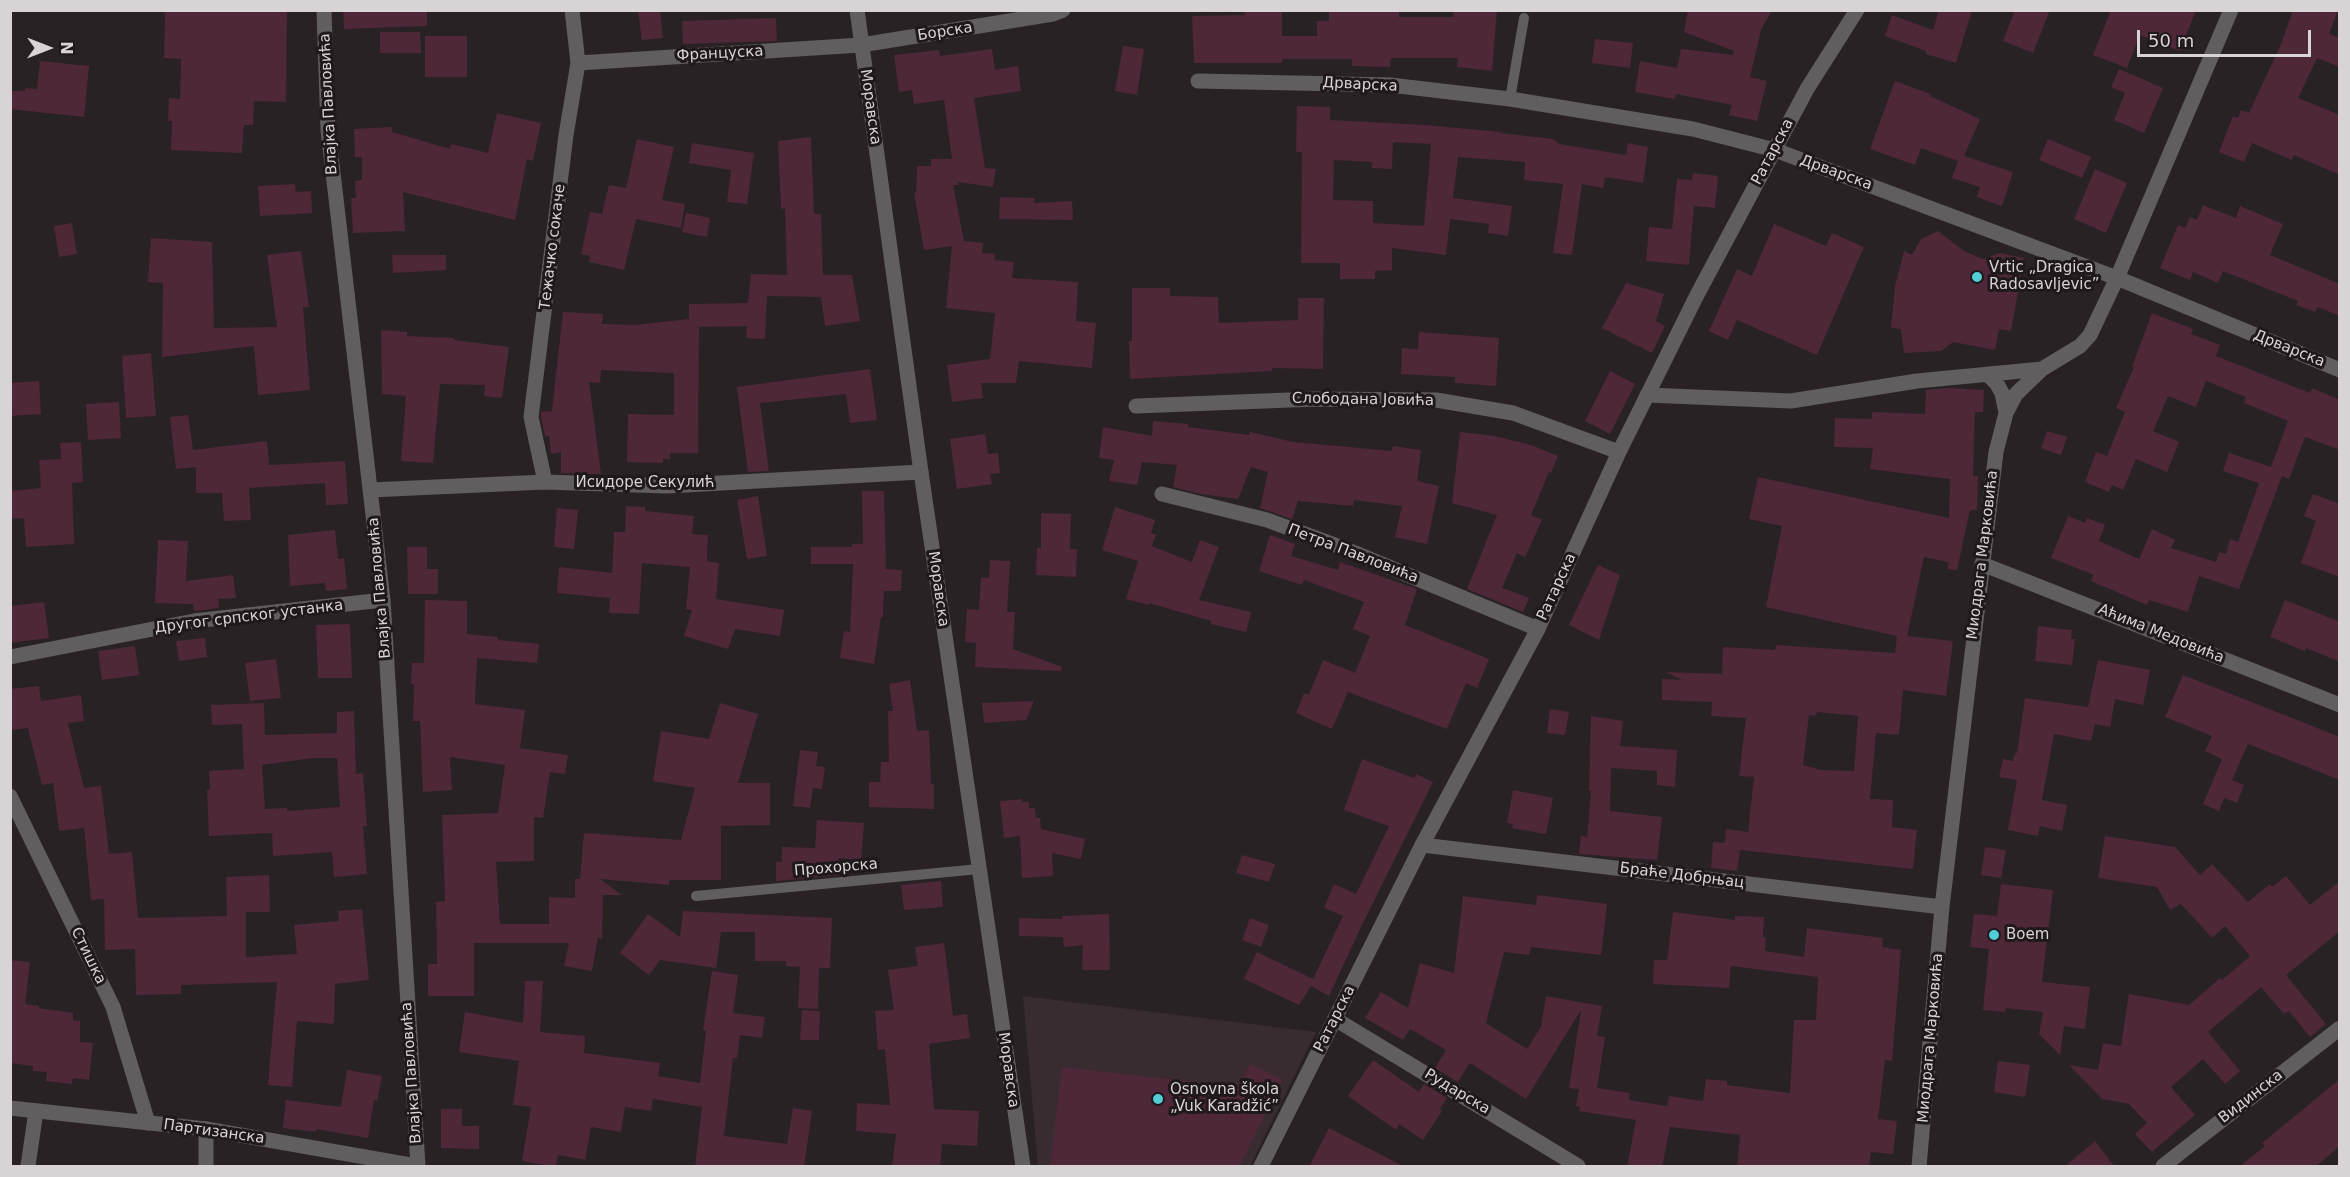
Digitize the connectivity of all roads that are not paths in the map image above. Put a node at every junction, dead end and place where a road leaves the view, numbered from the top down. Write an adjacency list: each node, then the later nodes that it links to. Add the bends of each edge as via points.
1 (324, 10): 23 (street, Влајка Павловића, via 328,130)
2 (572, 10): 9 (street, Тежачко сокаче)
3 (856, 10): 8 (street, Моравска)
4 (1063, 10): 8 (street, Борска)
5 (1857, 10): 12 (street, Ратарска, via 1807,89)
6 (2231, 10): 13 (street, Миодрага Марковића)
7 (1524, 18): 11 (lane)
8 (861, 45): 9 (street, Француска); 21 (street, Моравска)
9 (578, 63): 22 (street, Тежачко сокаче, via 531,417)
10 (1198, 81): 11 (street, Дрварска, via 1390,85)
11 (1510, 99): 12 (street, Дрварска, via 1693,129)
12 (1775, 150): 13 (street, Дрварска); 17 (street, Ратарска)
13 (2117, 278): 14 (street, Миодрага Марковића, via 2090,335 2080,346); 15 (street, Дрварска)
14 (2042, 369): 16 (street); 19 (street, Миодрага Марковића, via 2016,394)
15 (2340, 370)
16 (1988, 375): 17 (street, via 1917,381 1791,401); 19 (street, via 2002,393)
17 (1647, 395): 20 (street, Ратарска)
18 (1136, 406): 20 (street, Слободана Јовића, via 1303,399 1436,400 1513,413)
19 (2006, 413): 25 (street, Миодрага Марковића, via 1996,452)
20 (1619, 452): 27 (street, Ратарска)
21 (921, 472): 22 (street, Исидоре Секулић, via 667,486); 32 (street, Моравска)
22 (545, 482): 23 (street, Исидоре Секулић)
23 (370, 490): 26 (street, Влајка Павловића)
24 (1162, 494): 27 (street, Петра Павловића, via 1278,524)
25 (1982, 564): 29 (street, Аћима Медовића); 34 (street, Миодрага Марковића)
26 (383, 600): 28 (street, Другог српског устанка, via 194,621); 44 (street, Влајка Павловића)
27 (1538, 629): 31 (street, Ратарска)
28 (10, 657)
29 (2340, 705)
30 (10, 796): 39 (street, Стишка, via 113,1007)
31 (1422, 844): 34 (street, Браће Добрњац); 35 (street, Ратарска)
32 (979, 869): 33 (lane, Прохорска); 45 (street, Моравска)
33 (696, 896)
34 (1942, 907): 47 (street, Миодрага Марковића)
35 (1335, 1019): 41 (street, Рударска); 46 (street, Ратарска)
36 (2340, 1028): 48 (street, Видинска)
37 (10, 1108): 38 (street, Партизанска)
38 (36, 1111): 39 (street, Партизанска); 42 (street)
39 (148, 1123): 40 (street, Партизанска)
40 (206, 1129): 43 (street); 44 (street, Партизанска)
41 (1578, 1166)
42 (28, 1167)
43 (206, 1167)
44 (417, 1167)
45 (1023, 1167)
46 (1261, 1167)
47 (1919, 1167)
48 (2163, 1167)

